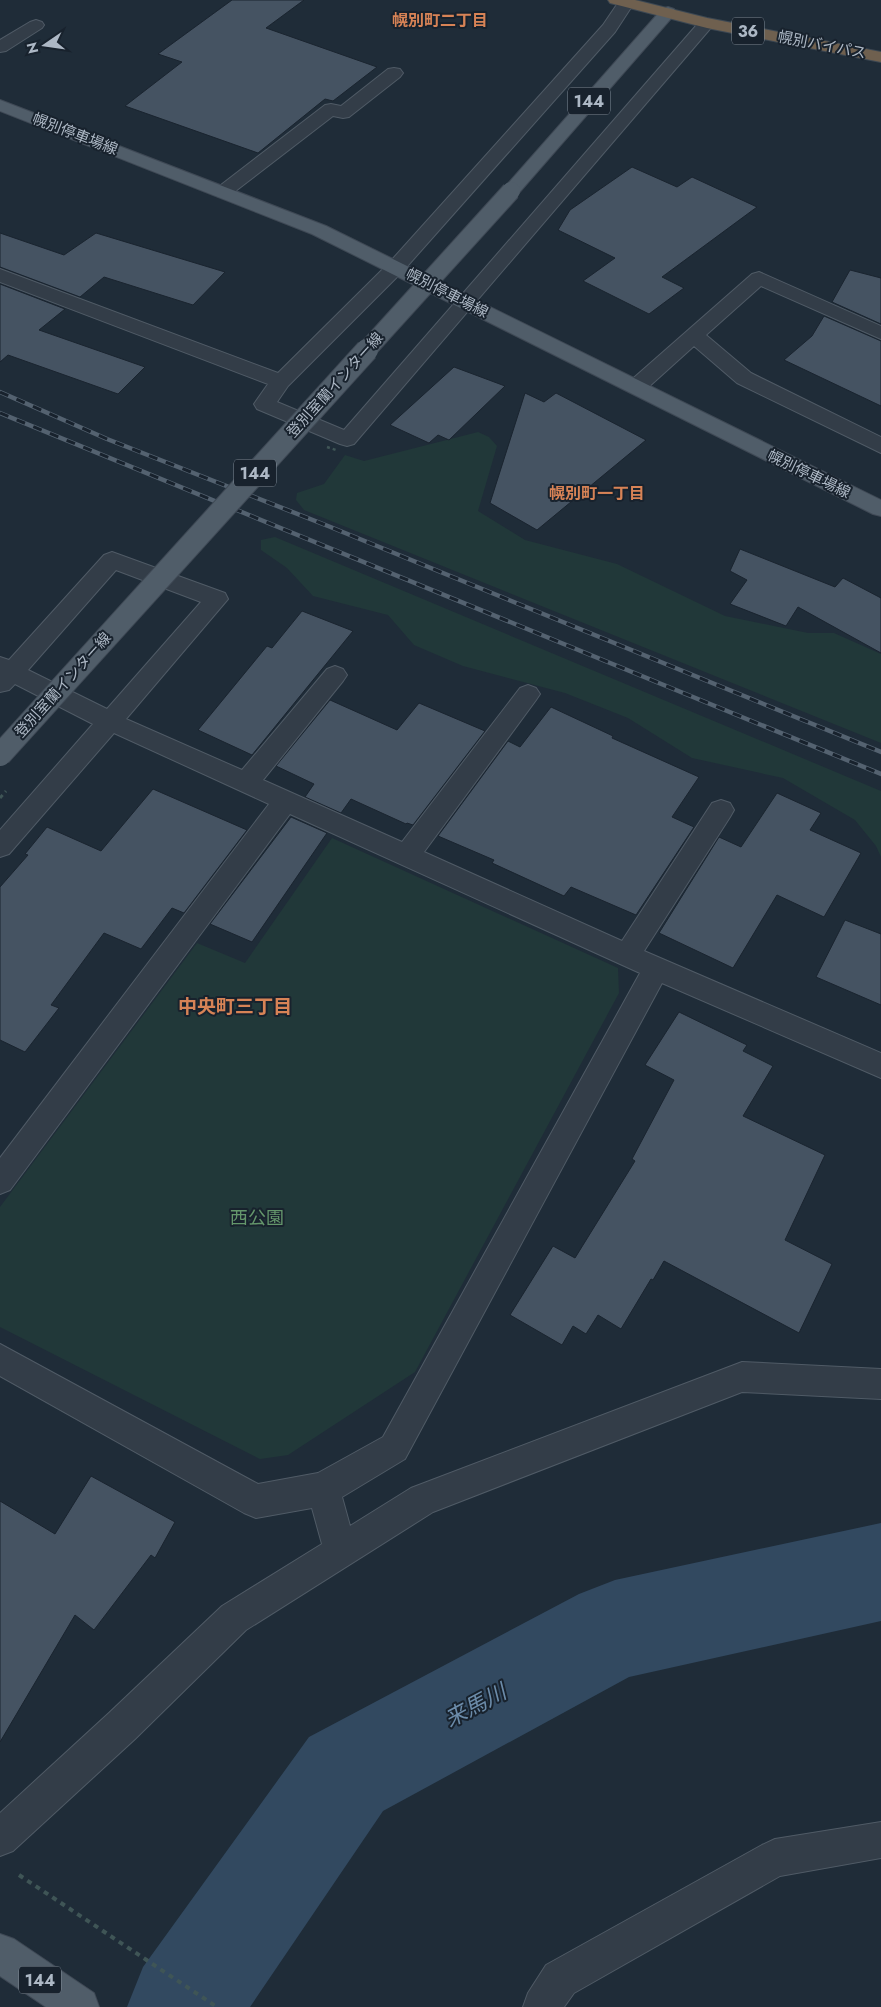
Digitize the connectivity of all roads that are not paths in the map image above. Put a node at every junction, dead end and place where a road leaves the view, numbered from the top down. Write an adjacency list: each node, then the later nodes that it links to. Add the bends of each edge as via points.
1 (621, 1): 2 (highway, 幌別バイパス / 36); 10 (street, via 609,28)
2 (668, 12): 3 (highway, 幌別バイパス / 36); 23 (main road, 登別室蘭インター線 / 144, bridge)
3 (707, 22): 6 (highway, 幌別バイパス / 36); 12 (street)
4 (36, 24): 5 (street)
5 (0, 47)
6 (881, 57)
7 (394, 73): 9 (street, via 343,113 331,109)
8 (0, 105): 9 (main road, 幌別停車場線)
9 (223, 192): 10 (main road, 幌別停車場線, via 319,230)
10 (396, 267): 12 (main road, 幌別停車場線); 15 (street)
11 (0, 275): 15 (street)
12 (464, 302): 15 (street, via 347,439 264,404); 16 (main road, 幌別停車場線)
13 (881, 333): 14 (street, via 759,278)
14 (694, 335): 16 (street); 17 (street, via 744,378)
15 (281, 381)
16 (636, 387): 18 (main road, 幌別停車場線)
17 (881, 446)
18 (881, 509)
19 (4, 674): 22 (street); 22 (street, via 112,560 217,599)
20 (335, 675): 24 (street)
21 (528, 694): 28 (street)
22 (111, 722): 24 (street); 27 (street)
23 (0, 755)
24 (247, 782): 25 (street)
25 (286, 800): 28 (street); 32 (street)
26 (721, 810): 29 (street)
27 (0, 847)
28 (407, 855): 29 (street)
29 (627, 955): 30 (street)
30 (657, 967): 31 (street); 35 (street, via 394,1448)
31 (881, 1066)
32 (0, 1182)
33 (0, 1359): 35 (street, via 256,1501)
34 (881, 1384): 36 (street, via 742,1377 423,1500)
35 (323, 1489): 36 (street)
36 (341, 1552): 37 (street, via 234,1618)
37 (0, 1838)
38 (881, 1840): 41 (street, via 775,1858 560,1979)
39 (0, 1953): 40 (main road, 144)
40 (80, 2007)
41 (542, 2007)

